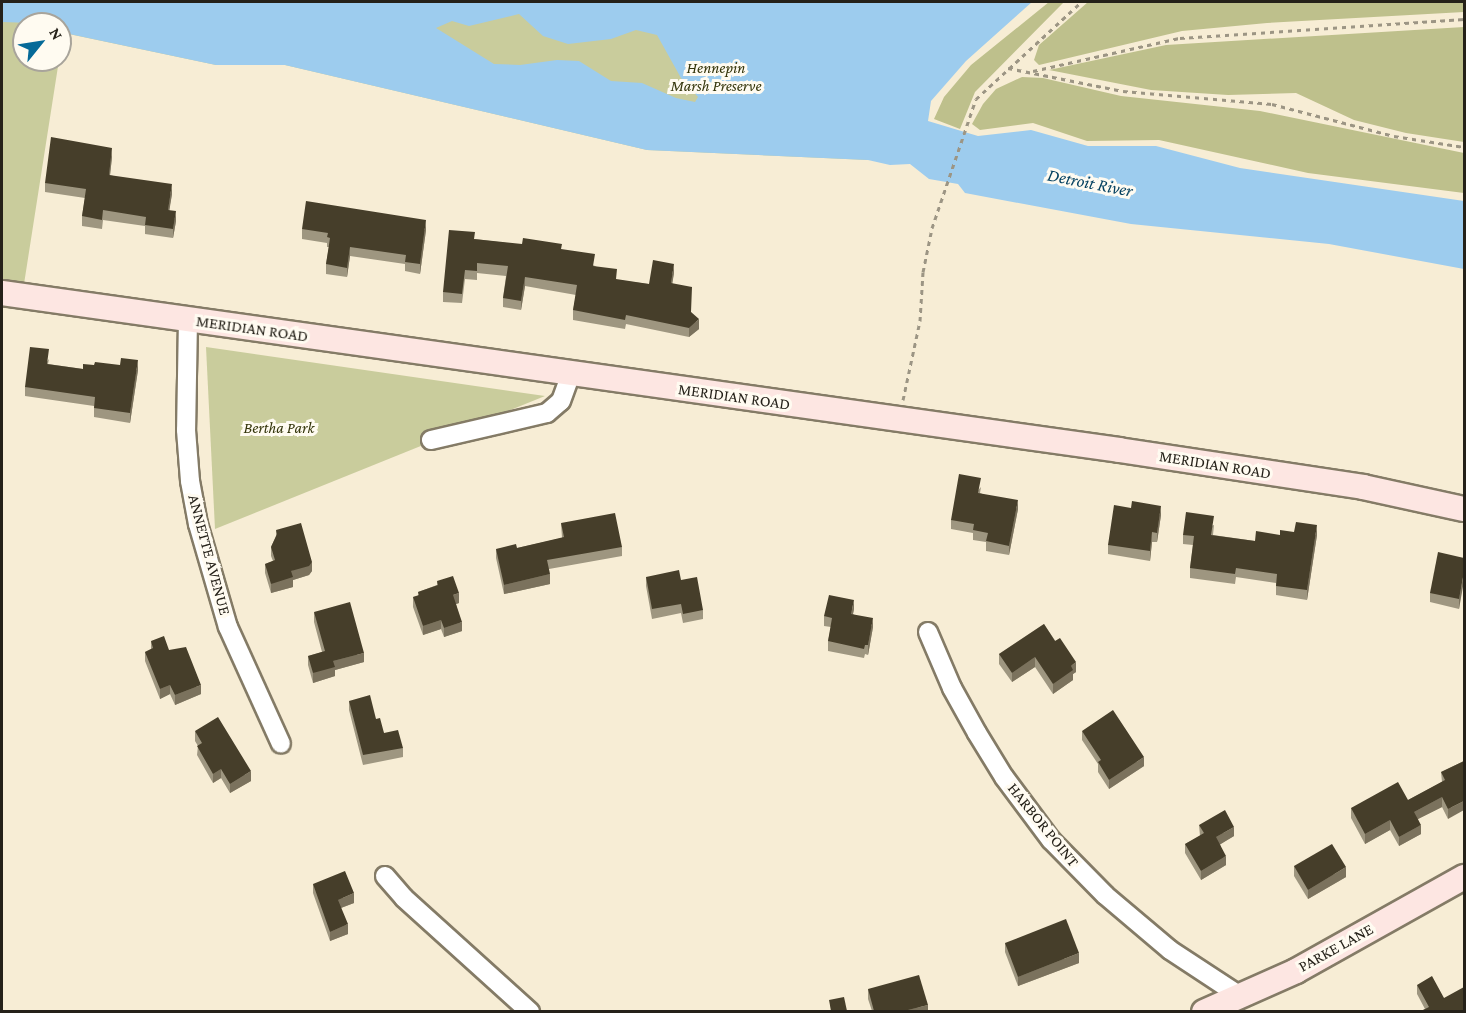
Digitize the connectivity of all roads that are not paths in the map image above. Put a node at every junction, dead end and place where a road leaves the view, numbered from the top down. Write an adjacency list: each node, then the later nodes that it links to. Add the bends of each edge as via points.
1 (2, 292): 2 (street, MERIDIAN ROAD)
2 (188, 319): 3 (street, MERIDIAN ROAD); 7 (street, ANNETTE AVENUE, via 186,430 198,524 228,627)
3 (571, 374): 4 (street, via 561,400 547,413); 5 (street, MERIDIAN ROAD, via 1363,487)
4 (431, 440)
5 (1464, 509)
6 (928, 632): 10 (street, HARBOR POINT, via 977,733 1050,840 1105,895 1162,943)
7 (281, 744)
8 (385, 876): 11 (street, via 404,898)
9 (1464, 877): 10 (street, PARKE LANE, via 1296,971)
10 (1240, 996): 12 (street, PARKE LANE)
11 (530, 1011)
12 (1204, 1011)

